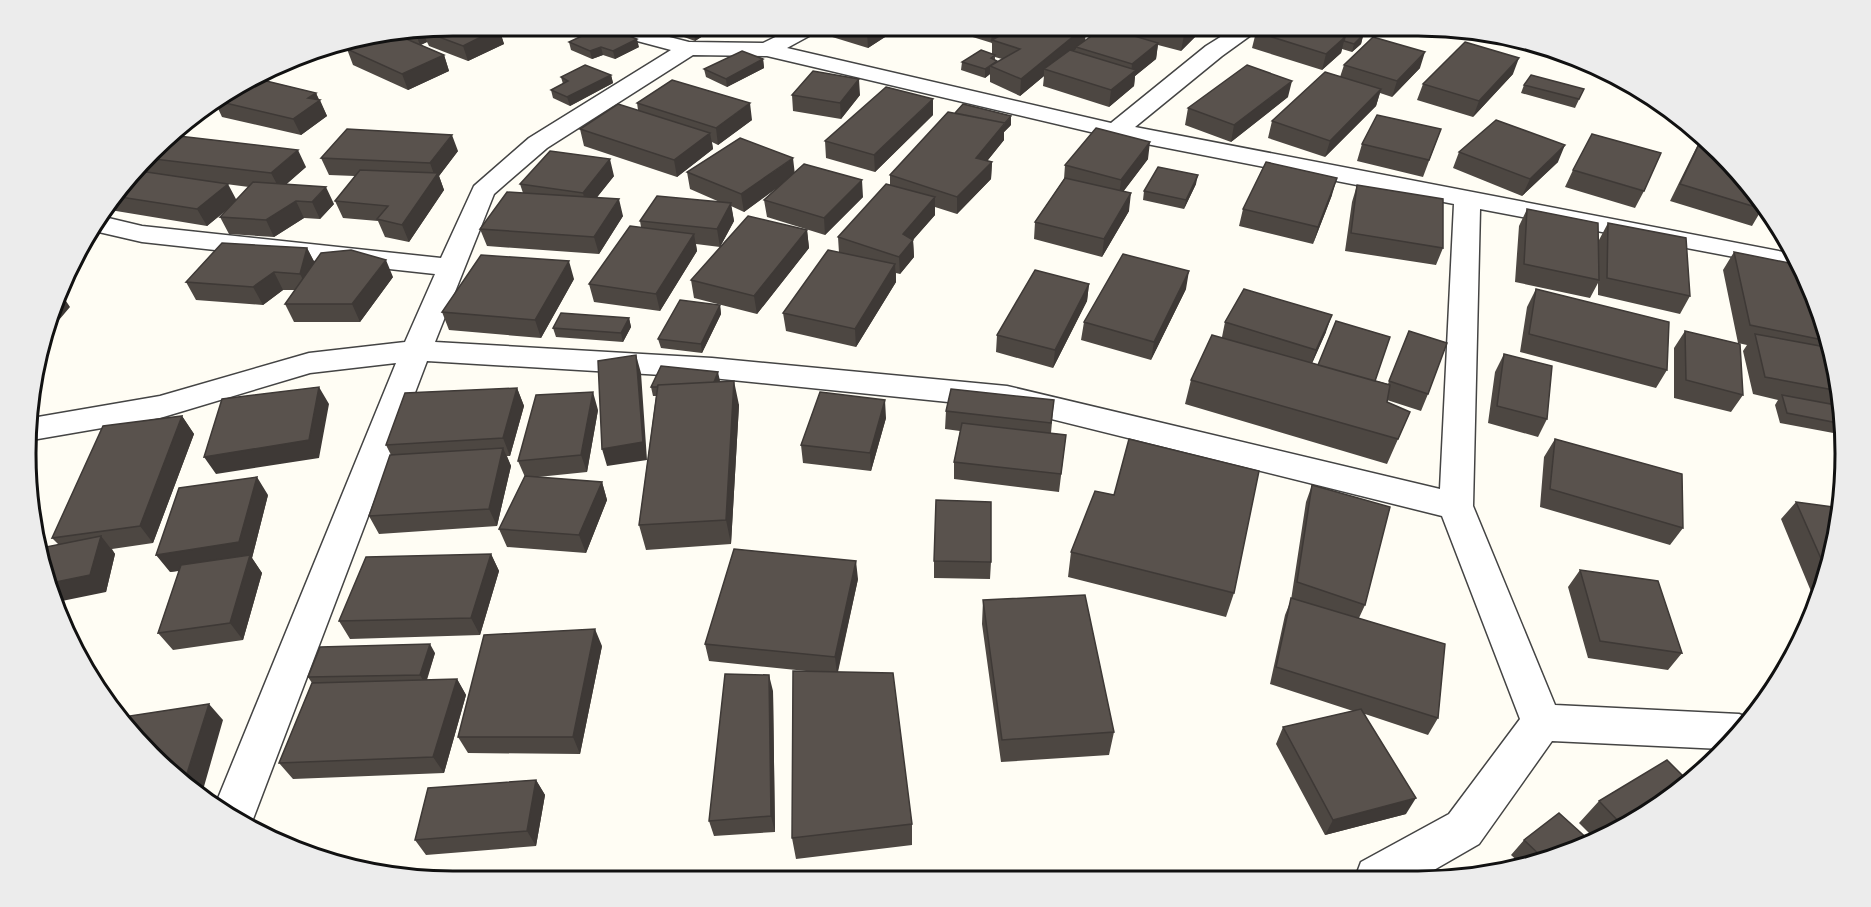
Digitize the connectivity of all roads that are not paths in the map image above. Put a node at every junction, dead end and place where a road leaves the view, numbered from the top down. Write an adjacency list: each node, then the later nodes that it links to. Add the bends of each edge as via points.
1 (642, 36): 4 (street)
2 (793, 36): 5 (street)
3 (1236, 36): 6 (street)
4 (689, 48): 5 (street); 10 (street, via 538,143 483,191)
5 (766, 50): 6 (street)
6 (1116, 131): 7 (street)
7 (1467, 197): 9 (street); 13 (street)
8 (104, 225): 10 (street, via 142,234)
9 (1788, 261)
10 (451, 267): 11 (street)
11 (416, 351): 12 (street, via 309,363 160,407); 13 (street, via 712,368 1007,397); 16 (street)
12 (37, 428)
13 (1456, 506): 14 (street)
14 (1542, 722): 15 (street); 17 (street, via 1464,829)
15 (1729, 731)
16 (235, 809)
17 (1389, 871)

